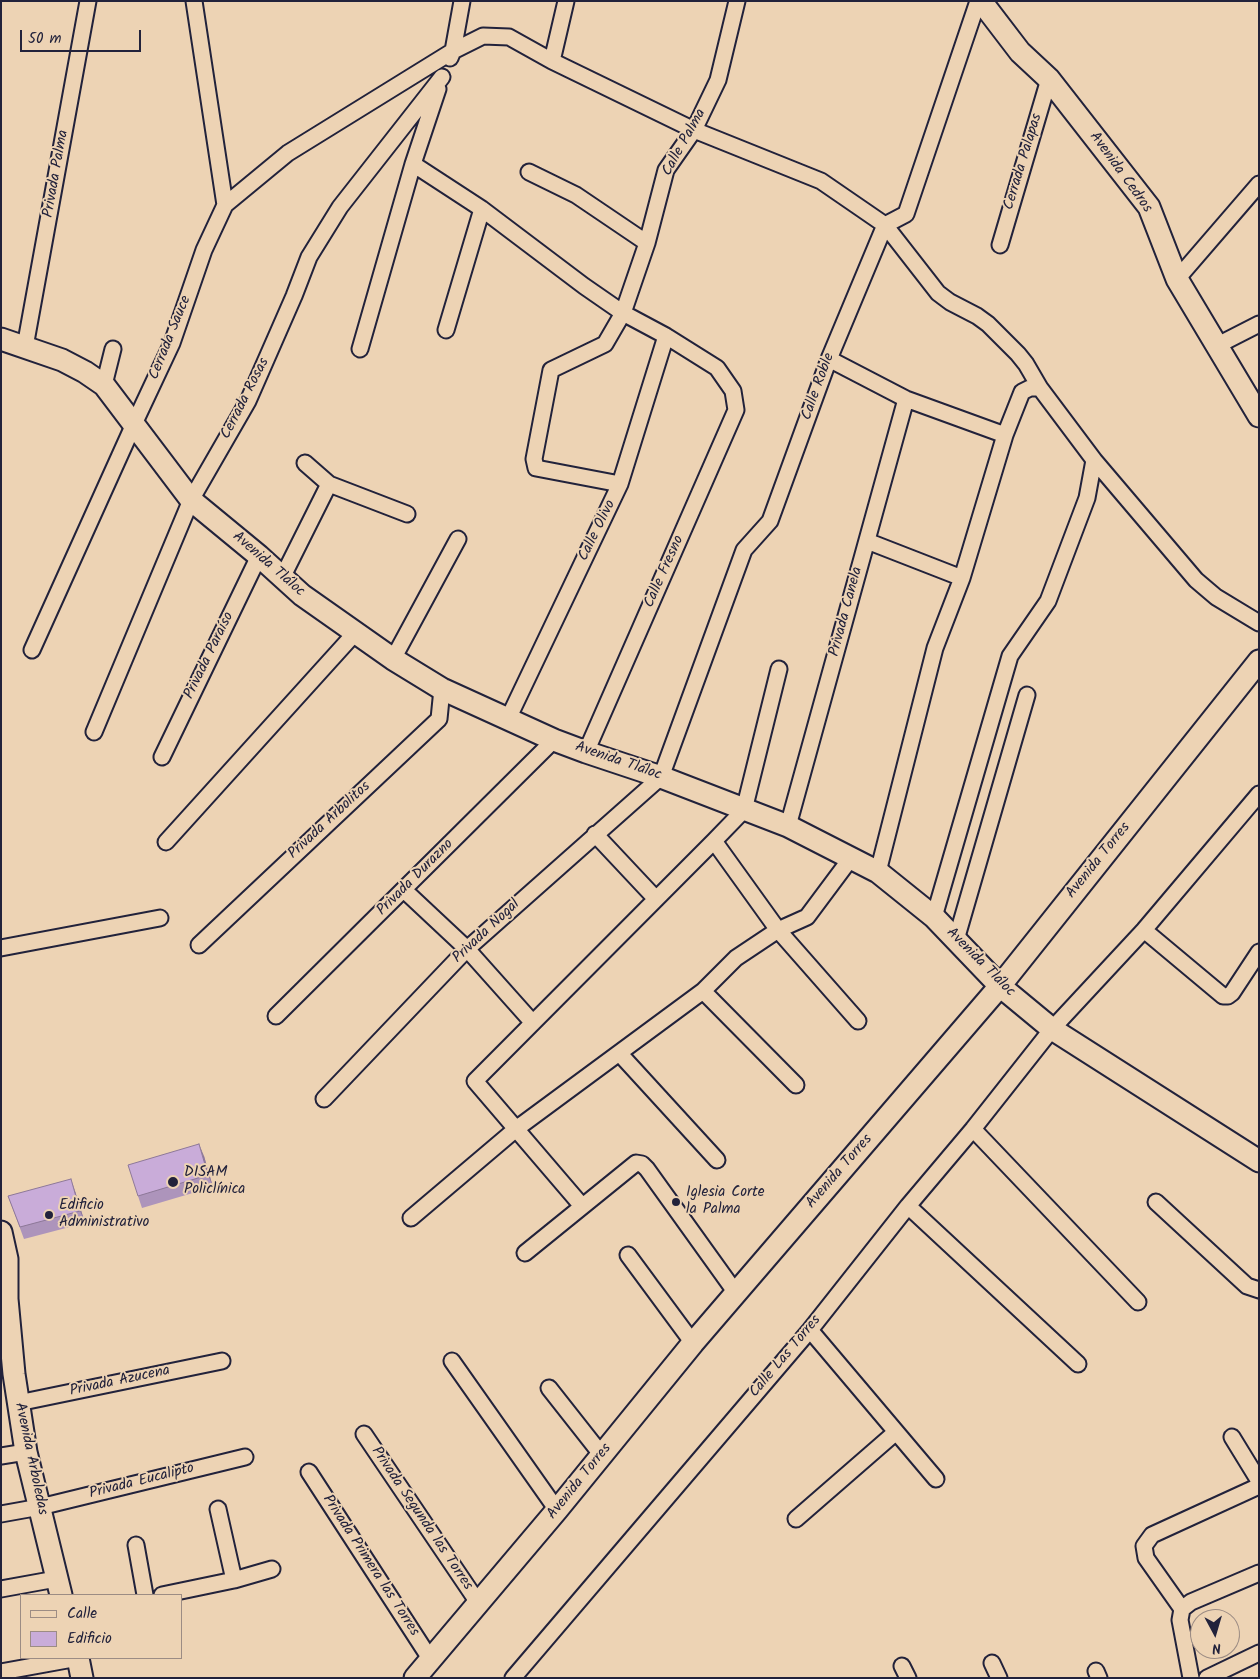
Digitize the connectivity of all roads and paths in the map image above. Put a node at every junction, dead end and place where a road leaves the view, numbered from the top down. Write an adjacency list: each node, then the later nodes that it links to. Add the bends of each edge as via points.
1 (88, 1): 27 (street, Privada Palma)
2 (194, 1): 15 (street)
3 (462, 1): 7 (street)
4 (566, 1): 8 (street)
5 (737, 1): 11 (street, Calle Palma, via 718,80)
6 (980, 1): 10 (main road, Avenida Cedros, via 1020,52); 17 (street, via 906,214)
7 (453, 51): 8 (street, via 483,36 509,37); 9 (street); 15 (street, via 288,153)
8 (552, 61): 11 (street)
9 (442, 77): 12 (street); 41 (street, Cerrada Rosas, via 340,207 310,257 248,401)
10 (1049, 79): 19 (street, Cerrada Palapas); 20 (main road, Avenida Cedros, via 1149,207)
11 (694, 130): 17 (street, via 821,181); 18 (street, Calle Palma, via 666,170)
12 (413, 164): 16 (street); 29 (street)
13 (529, 172): 18 (street, via 576,196)
14 (1259, 184): 20 (street)
15 (225, 204): 35 (street, Cerrada Sauce, via 204,250 172,343)
16 (482, 209): 21 (street); 23 (street)
17 (884, 225): 30 (street, Calle Roble); 32 (street, via 938,293 988,324 1026,364)
18 (647, 243): 21 (street, Calle Palma)
19 (1000, 245)
20 (1177, 279): 26 (main road, Avenida Cedros)
21 (623, 313): 24 (street); 40 (street, Calle Palma, via 605,344 551,370 534,459 536,468)
22 (1259, 324): 26 (street)
23 (446, 330)
24 (666, 336): 40 (street, Calle Olivo); 59 (street, Calle Fresno, via 717,368 733,391 736,410)
25 (1, 339): 27 (main road, Avenida Tláloc)
26 (1216, 346): 34 (main road, Avenida Cedros)
27 (25, 347): 31 (main road, Avenida Tláloc, via 62,360)
28 (113, 349): 31 (street)
29 (360, 349)
30 (829, 359): 33 (street); 61 (street, Calle Roble, via 770,521 744,550)
31 (104, 385): 35 (main road, Avenida Tláloc)
32 (1040, 388): 36 (street, via 1022,392); 37 (street)
33 (906, 399): 36 (street); 44 (street, Privada Canela)
34 (1257, 409)
35 (134, 424): 41 (main road, Avenida Tláloc); 50 (street, Cerrada Sauce)
36 (1005, 435): 47 (street)
37 (1094, 460): 48 (street, via 1196,580); 72 (street, via 1087,498 1048,601 1010,656)
38 (305, 463): 39 (street)
39 (329, 484): 42 (street); 46 (street)
40 (620, 484): 56 (street, Calle Olivo)
41 (192, 500): 45 (main road, Avenida Tláloc); 57 (street, Cerrada Rosas)
42 (407, 514)
43 (458, 539): 51 (street)
44 (867, 541): 47 (street); 64 (street, Privada Canela)
45 (259, 556): 46 (main road, Avenida Tláloc); 60 (street, Privada Paraíso)
46 (282, 578): 49 (main road, Avenida Tláloc)
47 (962, 578): 69 (street, via 935,648)
48 (1259, 624)
49 (356, 632): 51 (main road, Avenida Tláloc); 67 (street)
50 (32, 650)
51 (393, 659): 54 (main road, Avenida Tláloc)
52 (1259, 661): 81 (main road, Avenida Torres)
53 (779, 669): 63 (street)
54 (442, 689): 56 (main road, Avenida Tláloc); 77 (street, Privada Arbolitos, via 439,719)
55 (1027, 695): 76 (street)
56 (508, 719): 58 (main road, Avenida Tláloc)
57 (94, 732)
58 (554, 740): 59 (main road, Avenida Tláloc); 70 (street, Privada Durazno)
59 (586, 752): 61 (main road, Avenida Tláloc)
60 (162, 757)
61 (661, 777): 63 (main road, Avenida Tláloc); 65 (street, Privada Nogal)
62 (1259, 794): 75 (street, Calle Las Torres)
63 (744, 810): 64 (main road, Avenida Tláloc); 66 (street)
64 (788, 826): 68 (main road, Avenida Tláloc)
65 (595, 834): 71 (street); 79 (street, Privada Nogal)
66 (714, 841): 71 (street); 74 (street)
67 (166, 842)
68 (850, 858): 69 (main road, Avenida Tláloc); 74 (street, via 806,917)
69 (878, 872): 72 (main road, Avenida Tláloc)
70 (404, 890): 79 (street); 83 (street, Privada Durazno)
71 (656, 899): 85 (street)
72 (934, 917): 76 (main road, Avenida Tláloc)
73 (160, 918): 78 (street)
74 (778, 930): 82 (street, via 736,958); 84 (street)
75 (1144, 930): 80 (street, via 1223,996 1232,993); 86 (street, Calle Las Torres)
76 (956, 940): 81 (main road, Avenida Tláloc)
77 (199, 944)
78 (1, 948)
79 (467, 949): 85 (street); 89 (street, Privada Nogal)
80 (1259, 952)
81 (1000, 986): 86 (main road, Avenida Tláloc); 102 (main road, Avenida Torres)
82 (704, 991): 87 (street); 88 (street)
83 (276, 1016)
84 (858, 1021)
85 (533, 1023): 90 (street, via 474,1081)
86 (1052, 1029): 91 (street, Calle Las Torres); 92 (main road, Avenida Tláloc)
87 (620, 1054): 90 (street); 93 (street)
88 (796, 1085)
89 (324, 1099)
90 (516, 1129): 95 (street); 97 (street)
91 (973, 1129): 96 (street, Calle Las Torres); 104 (street)
92 (1257, 1157)
93 (717, 1160)
94 (1156, 1202): 101 (street, via 1246,1286)
95 (582, 1206): 99 (street); 102 (street, via 636,1163 642,1164)
96 (908, 1206): 105 (street, Calle Las Torres); 109 (street)
97 (410, 1218)
98 (1, 1232): 103 (main road, Avenida Arboledas, via 7,1259)
99 (525, 1253)
100 (628, 1255): 106 (street)
101 (1259, 1290)
102 (736, 1293): 106 (main road, Avenida Torres)
103 (4, 1299): 110 (main road, Avenida Arboledas)
104 (1138, 1302)
105 (810, 1330): 113 (street); 145 (street, Calle Las Torres)
106 (693, 1343): 117 (main road, Avenida Torres)
107 (222, 1361): 112 (street, Privada Azucena)
108 (452, 1361): 126 (street)
109 (1078, 1364)
110 (8, 1376): 112 (main road, Avenida Arboledas)
111 (549, 1388): 117 (street)
112 (18, 1403): 116 (main road, Avenida Arboledas)
113 (896, 1432): 121 (street); 128 (street)
114 (364, 1434): 137 (street, Privada Segunda las Torres)
115 (1232, 1437): 122 (street)
116 (26, 1452): 118 (street); 124 (main road, Avenida Arboledas)
117 (601, 1454): 126 (main road, Avenida Torres)
118 (1, 1456)
119 (245, 1457): 124 (street, Privada Eucalipto)
120 (309, 1472): 140 (street, Privada Primera las Torres)
121 (936, 1479)
122 (1259, 1481)
123 (1259, 1486): 138 (street, via 1152,1535 1144,1546 1146,1558)
124 (40, 1507): 127 (street, Privada Eucalipto); 133 (main road, Avenida Arboledas)
125 (218, 1509): 132 (street)
126 (557, 1510): 137 (main road, Avenida Torres)
127 (1, 1514)
128 (796, 1519)
129 (136, 1545): 135 (street)
130 (272, 1569): 132 (street)
131 (1259, 1572): 138 (street)
132 (234, 1580): 136 (street)
133 (58, 1587): 134 (street)
134 (1, 1589)
135 (145, 1594)
136 (167, 1594)
137 (478, 1604): 140 (main road, Avenida Torres)
138 (1182, 1609): 147 (street, via 1180,1620)
139 (1259, 1652): 148 (street)
140 (431, 1660): 144 (main road, Avenida Torres)
141 (992, 1663): 146 (street)
142 (79, 1665): 143 (street)
143 (1, 1672)
144 (415, 1678)
145 (512, 1678)
146 (999, 1678)
147 (1190, 1678)
148 (1206, 1678)

